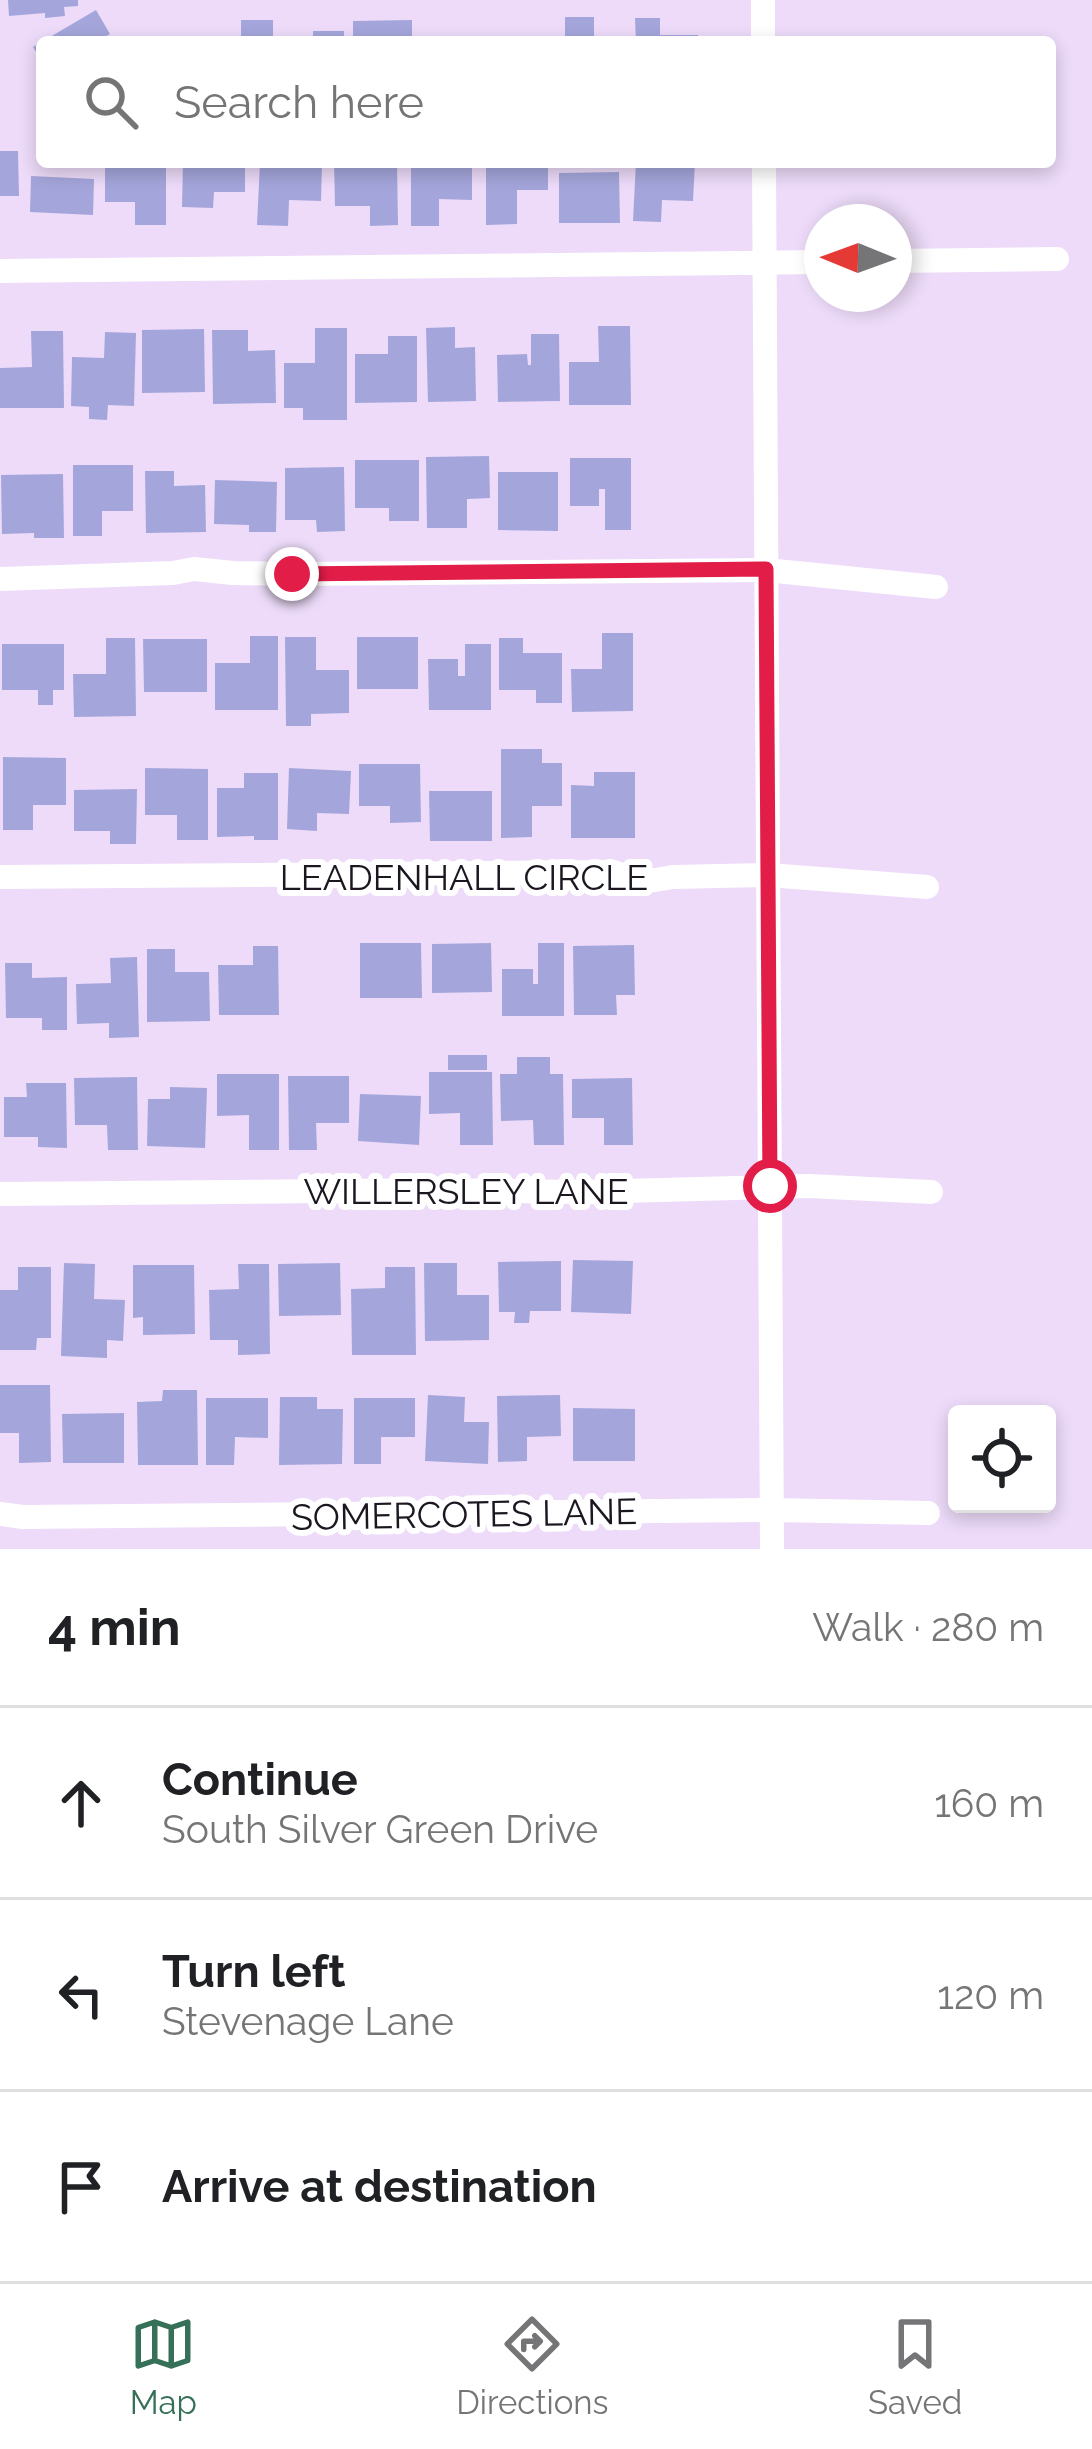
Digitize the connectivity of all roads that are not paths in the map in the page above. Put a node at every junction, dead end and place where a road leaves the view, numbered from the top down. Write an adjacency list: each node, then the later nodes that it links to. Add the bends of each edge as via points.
1 (763, 0): 2 (street)
2 (763, 36)
3 (764, 168): 6 (street)
4 (1057, 260): 5 (street)
5 (912, 261)
6 (764, 262): 7 (street); 8 (street); 9 (street)
7 (804, 262)
8 (0, 271)
9 (766, 569): 10 (street, via 194,568); 11 (street); 12 (street)
10 (0, 579)
11 (936, 587)
12 (768, 874): 13 (street, LEADENHALL CIRCLE, via 643,882 614,872); 14 (street, LEADENHALL CIRCLE); 15 (street)
13 (0, 878)
14 (927, 887)
15 (770, 1186): 16 (street, WILLERSLEY LANE); 17 (street, WILLERSLEY LANE); 18 (street)
16 (932, 1192)
17 (0, 1194)
18 (772, 1510): 19 (street, SOMERCOTES LANE); 20 (street, SOMERCOTES LANE); 21 (street)
19 (928, 1513)
20 (0, 1514)
21 (772, 1549)

